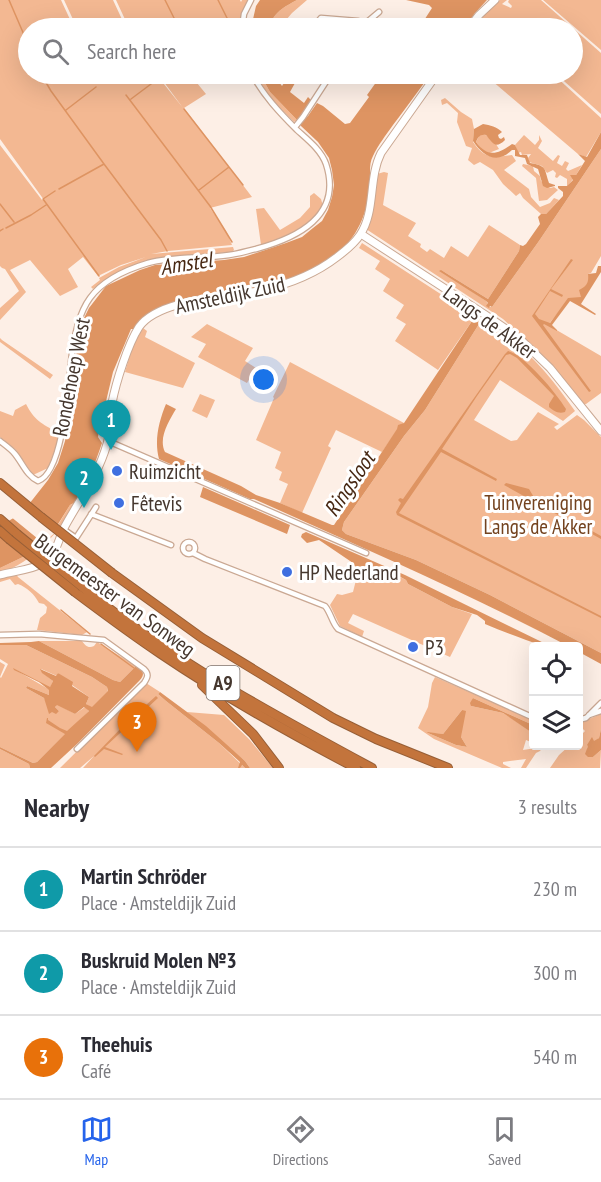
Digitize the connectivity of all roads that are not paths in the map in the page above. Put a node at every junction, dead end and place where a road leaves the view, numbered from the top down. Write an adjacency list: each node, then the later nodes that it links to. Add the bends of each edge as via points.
1 (251, 0): 4 (street)
2 (495, 0): 6 (street)
3 (379, 12): 5 (street)
4 (243, 18)
5 (372, 18)
6 (477, 18)
7 (258, 84): 10 (street, Rondehoep West)
8 (324, 84): 10 (street)
9 (429, 84): 11 (street, Amsteldijk Zuid, via 378,159 370,211)
10 (296, 125): 13 (street, Rondehoep West, via 316,148 329,176 329,193 318,218 295,236 271,245 230,255 149,263 104,284 83,309 78,323 66,410 50,470 42,480 36,480)
11 (361, 234): 12 (street, Langs de Akker, via 519,338 550,368); 14 (street, Amsteldijk Zuid, via 334,260 294,281 184,303 148,318 136,332 122,368)
12 (601, 431)
13 (0, 441)
14 (108, 441): 19 (street, Amsteldijk Zuid, via 94,479); 23 (street)
15 (0, 483): 37 (highway, A9, bridge, via 67,539 202,638 333,718 376,740)
16 (96, 507): 17 (street)
17 (92, 514): 19 (street, via 76,538); 21 (street)
18 (0, 519): 25 (highway, Burgemeester van Sonweg / A9, bridge)
19 (63, 529): 24 (street, Amsteldijk Zuid, via 52,555 43,563)
20 (0, 531): 25 (highway, Burgemeester van Sonweg / A9, bridge)
21 (171, 545)
22 (193, 553): 31 (street, via 325,606 338,630)
23 (366, 554)
24 (0, 575)
25 (78, 589): 27 (highway, Burgemeester van Sonweg / A9, via 131,634); 36 (highway, Burgemeester van Sonweg / A9, via 194,666)
26 (0, 635): 33 (street, via 104,640 144,669 147,679)
27 (188, 672): 34 (highway, A9, via 253,734); 35 (highway, Burgemeester van Sonweg / A9)
28 (601, 703): 30 (street)
29 (601, 711): 30 (street)
30 (589, 715): 32 (street)
31 (529, 716)
32 (583, 718)
33 (77, 749)
34 (279, 768)
35 (356, 768)
36 (372, 768)
37 (448, 768)

